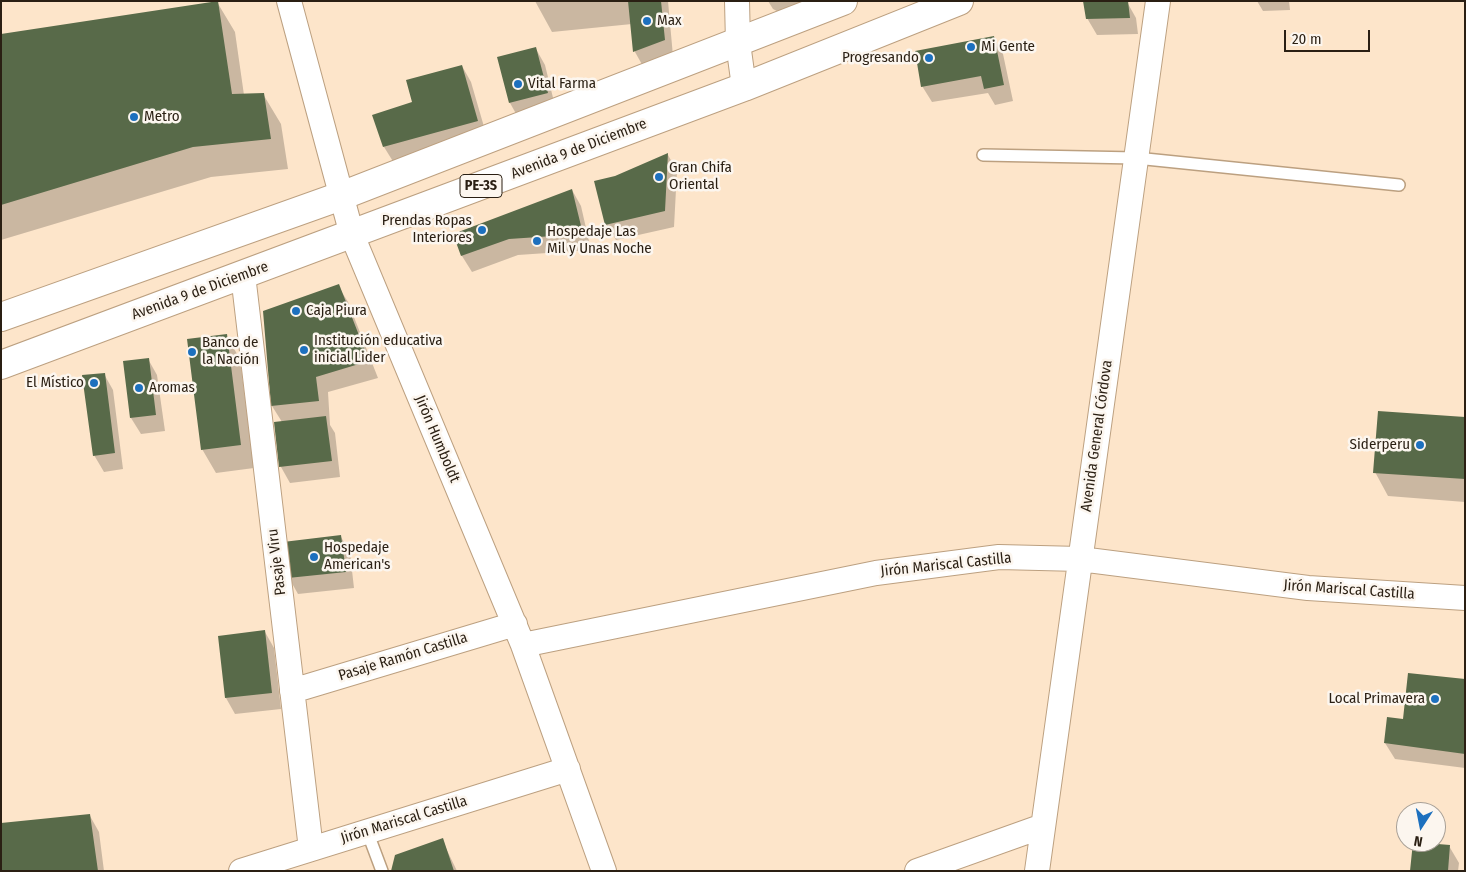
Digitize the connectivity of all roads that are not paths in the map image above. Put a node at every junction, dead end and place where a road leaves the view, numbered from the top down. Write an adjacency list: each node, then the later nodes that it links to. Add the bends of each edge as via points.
1 (290, 1): 11 (street, Jirón Humboldt)
2 (738, 1): 6 (street)
3 (843, 1): 6 (main road, PE-3S)
4 (958, 1): 7 (main road, Avenida 9 de Diciembre / PE-3S)
5 (1158, 1): 9 (street, Avenida General Córdova)
6 (738, 43): 7 (street); 11 (main road, PE-3S)
7 (744, 87): 12 (main road, Avenida 9 de Diciembre / PE-3S)
8 (983, 155): 9 (lane)
9 (1136, 158): 10 (lane); 16 (street, Avenida General Córdova)
10 (1399, 185)
11 (341, 196): 12 (street, Jirón Humboldt); 14 (main road, PE-3S)
12 (352, 235): 13 (main road, Avenida 9 de Diciembre / PE-3S); 18 (street, Jirón Humboldt)
13 (243, 275): 15 (main road, Avenida 9 de Diciembre / PE-3S); 19 (street, Pasaje Viru)
14 (1, 317)
15 (1, 365)
16 (1080, 559): 17 (street, Jirón Mariscal Castilla, via 1308,588); 18 (street, Jirón Mariscal Castilla, via 999,557 876,572); 21 (street, Avenida General Córdova)
17 (1465, 598)
18 (519, 634): 19 (street, Pasaje Ramón Castilla); 20 (street, Jirón Humboldt)
19 (292, 691): 23 (street, Pasaje Viru)
20 (568, 770): 22 (street, Jirón Mariscal Castilla); 26 (street, Jirón Humboldt)
21 (1043, 826): 27 (street); 28 (street, Avenida General Córdova)
22 (367, 832): 23 (street, Jirón Mariscal Castilla); 25 (lane)
23 (312, 849): 24 (street, Jirón Mariscal Castilla)
24 (241, 871)
25 (382, 871)
26 (604, 871)
27 (917, 871)
28 (1037, 871)

